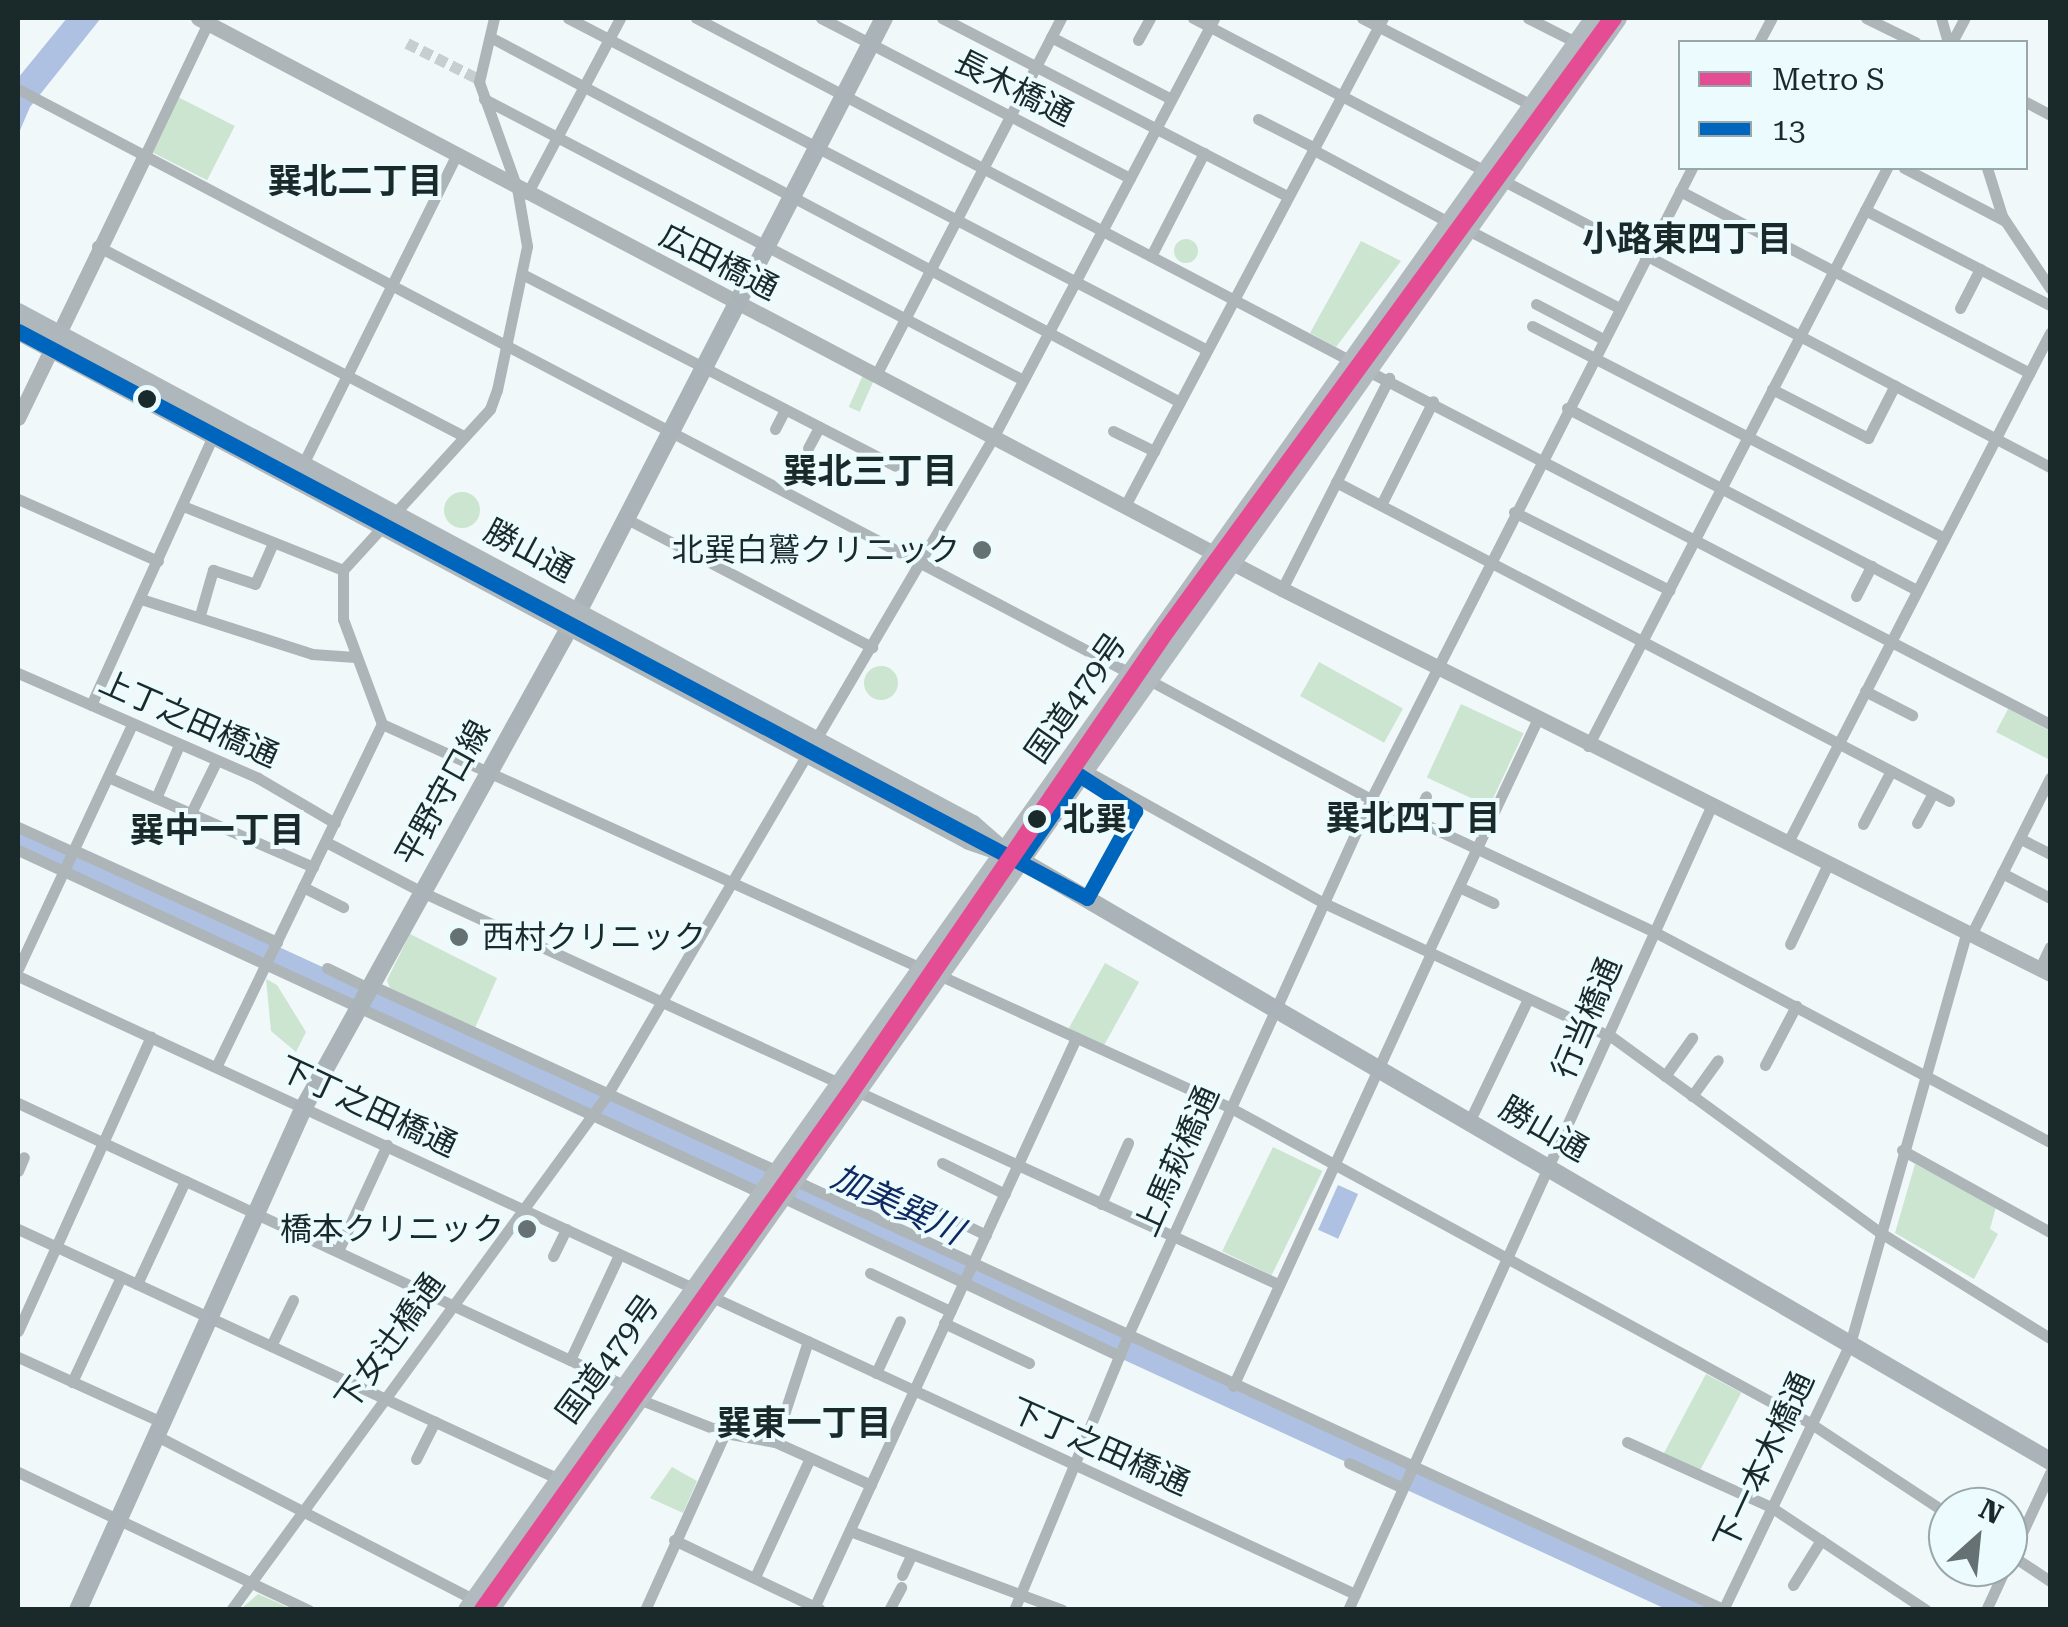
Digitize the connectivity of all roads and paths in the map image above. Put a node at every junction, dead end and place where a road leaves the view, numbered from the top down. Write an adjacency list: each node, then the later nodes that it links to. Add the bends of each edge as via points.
1 (494, 18): 22 (street)
2 (568, 18): 23 (street)
3 (620, 18): 23 (street)
4 (696, 18): 33 (street)
5 (821, 18): 28 (street, 長木橋通)
6 (884, 18): 28 (main road, 平野守口線)
7 (942, 18): 30 (street)
8 (1061, 18): 21 (street)
9 (1150, 18): 24 (street)
10 (1193, 18): 19 (street)
11 (1362, 18): 20 (street)
12 (1528, 18): 29 (street)
13 (1595, 18): 29 (highway, 国道479号)
14 (1617, 18): 54 (highway, 国道479号)
15 (1772, 18): 25 (street)
16 (1866, 18): 26 (street)
17 (1965, 18): 27 (street)
18 (206, 19): 47 (street, 広田橋通); 48 (street)
19 (1212, 22): 34 (street); 36 (street, 下女辻橋通)
20 (1381, 22): 34 (street); 38 (street)
21 (1050, 37): 30 (street); 36 (street)
22 (492, 38): 31 (street); 35 (street, via 479,79)
23 (609, 39): 31 (street); 44 (street)
24 (1138, 40)
25 (1760, 40)
26 (1911, 40)
27 (1951, 40)
28 (870, 43): 33 (main road, 平野守口線); 40 (street, 長木橋通)
29 (1577, 43): 38 (highway, 国道479号)
30 (1036, 66): 40 (street); 42 (street)
31 (583, 86): 43 (street); 58 (street)
32 (18, 89): 48 (street)
33 (843, 94): 44 (main road, 平野守口線); 49 (street)
34 (1342, 94): 45 (street); 54 (street)
35 (484, 99): 43 (street); 56 (street)
36 (1171, 99): 42 (street, 下女辻橋通)
37 (2028, 103): 39 (street)
38 (1533, 106): 54 (highway, 国道479号)
39 (2050, 115)
40 (1008, 117): 49 (street); 55 (street, 長木橋通)
41 (1258, 119): 45 (street)
42 (1156, 128): 46 (street); 55 (street, 下女辻橋通)
43 (557, 136): 56 (street); 65 (street)
44 (816, 146): 58 (main road, 平野守口線); 61 (street)
45 (1312, 148): 59 (street); 63 (street)
46 (1204, 152): 59 (street); 68 (street)
47 (457, 154): 56 (street, 広田橋通); 74 (street)
48 (145, 156): 66 (street); 74 (street)
49 (983, 168): 61 (street); 64 (street)
50 (1691, 170): 57 (street, 上馬萩橋通)
51 (1886, 170): 60 (street)
52 (1908, 170): 62 (street)
53 (1988, 170): 62 (street)
54 (1495, 176): 63 (highway, 国道479号); 67 (street)
55 (1130, 178): 64 (street, 下女辻橋通)
56 (522, 191): 72 (street); 77 (street, 広田橋通)
57 (1680, 191): 67 (street, 上馬萩橋通); 71 (street)
58 (790, 196): 65 (main road, 平野守口線); 70 (street)
59 (1287, 196): 76 (street)
60 (1866, 210): 69 (street); 71 (street)
61 (956, 219): 70 (street); 73 (street)
62 (2005, 221): 75 (street)
63 (1459, 226): 80 (street); 95 (highway, 国道479号)
64 (1102, 230): 68 (street); 73 (street, 下女辻橋通)
65 (765, 244): 77 (main road, 平野守口線); 83 (street)
66 (98, 246): 90 (street); 97 (street)
67 (1646, 255): 80 (street, 上馬萩橋通); 88 (street)
68 (1151, 256): 76 (street)
69 (1980, 269): 79 (street); 81 (street)
70 (930, 270): 83 (street); 86 (street)
71 (1834, 270): 88 (street); 96 (street)
72 (524, 275): 91 (street); 94 (street)
73 (1076, 280): 86 (street, 下女辻橋通); 92 (street)
74 (388, 283): 91 (street); 97 (street)
75 (2050, 288)
76 (1234, 299): 92 (street); 95 (street)
77 (735, 300): 94 (main road, 平野守口線); 98 (street, 広田橋通)
78 (1536, 304): 89 (street)
79 (2050, 305)
80 (1619, 308): 89 (street, 上馬萩橋通)
81 (1960, 308)
82 (18, 312): 90 (main road, 勝山通)
83 (906, 318): 98 (street); 100 (street)
84 (1532, 326): 93 (street)
85 (18, 330): 90 (main road, 勝山通)
86 (1048, 332): 100 (street, 下女辻橋通); 104 (street)
87 (2050, 333): 96 (street)
88 (1800, 336): 101 (street); 102 (street)
89 (1603, 339): 93 (street, 上馬萩橋通)
90 (53, 341): 107 (street); 113 (main road, 勝山通); 120 (main road, 勝山通)
91 (507, 344): 110 (street); 112 (street, via 490,409)
92 (1206, 350): 104 (street)
93 (1594, 358): 105 (street, 上馬萩橋通); 115 (street)
94 (702, 366): 106 (street); 110 (main road, 平野守口線)
95 (1359, 366): 99 (street); 135 (highway, 国道479号)
96 (2030, 373): 116 (street)
97 (345, 374): 112 (street); 120 (street)
98 (876, 374): 114 (street, 広田橋通)
99 (1388, 378): 103 (street); 123 (street)
100 (1023, 380): 114 (street, 下女辻橋通)
101 (1895, 385): 102 (street, via 1868,438); 116 (street)
102 (1772, 390): 115 (street)
103 (1433, 401): 119 (street); 127 (street)
104 (1180, 402): 118 (street)
105 (1567, 408): 119 (street, 上馬萩橋通); 124 (street)
106 (785, 409): 108 (street); 109 (street)
107 (18, 418)
108 (819, 426): 117 (street); 121 (street)
109 (775, 429)
110 (671, 430): 131 (main road, 平野守口線); 137 (street)
111 (1113, 431): 118 (street)
112 (462, 435): 130 (street)
113 (213, 436): 128 (street); 130 (main road, 勝山通)
114 (994, 436): 126 (street, 広田橋通); 137 (street, 下女辻橋通)
115 (1747, 438): 124 (street); 132 (street)
116 (1996, 438): 122 (street); 132 (street)
117 (808, 448)
118 (1154, 451): 126 (street)
119 (1540, 457): 129 (street, 上馬萩橋通); 133 (street)
120 (303, 464): 130 (main road, 勝山通)
121 (895, 466)
122 (2050, 467)
123 (1336, 482): 127 (street); 141 (street)
124 (1721, 488): 133 (street); 139 (street)
125 (18, 499): 136 (street)
126 (1126, 504): 135 (street, 広田橋通)
127 (1380, 504): 138 (street)
128 (183, 506): 134 (street); 136 (street)
129 (1514, 512): 138 (street, 上馬萩橋通); 142 (street)
130 (387, 518): 140 (street); 147 (main road, 勝山通)
131 (625, 518): 147 (main road, 平野守口線); 150 (street)
132 (1944, 538): 143 (street)
133 (1696, 539): 142 (street); 148 (street)
134 (272, 545): 140 (street); 146 (street, via 255,584 213,570)
135 (1224, 558): 141 (street, 広田橋通); 154 (highway, 国道479号)
136 (158, 562): 145 (street)
137 (922, 562): 150 (street, 下女辻橋通); 154 (street)
138 (1489, 562): 149 (street); 152 (street, 上馬萩橋通)
139 (1871, 566): 143 (street); 144 (street)
140 (343, 570): 151 (street, via 343,619)
141 (1282, 590): 152 (street, 広田橋通)
142 (1669, 590): 149 (street)
143 (1917, 590): 148 (street)
144 (1856, 596)
145 (141, 599): 146 (street); 156 (street)
146 (200, 615): 151 (street, via 312,654)
147 (574, 619): 164 (main road, 勝山通); 169 (main road, 平野守口線)
148 (1891, 640): 155 (street); 161 (street)
149 (1642, 641): 162 (street); 165 (street)
150 (872, 646): 164 (street, 下女辻橋通)
151 (355, 657): 160 (street)
152 (1436, 669): 158 (street, 広田橋通); 175 (street, 上馬萩橋通)
153 (18, 673): 156 (street, 上丁之田橋通)
154 (1139, 676): 167 (highway, 国道479号); 175 (street); 191 (highway, 国道479号)
155 (1866, 691): 157 (street); 162 (street)
156 (91, 705): 159 (street, 上丁之田橋通)
157 (1912, 714)
158 (1538, 720): 165 (street, 広田橋通); 188 (street)
159 (132, 724): 163 (street, 上丁之田橋通); 170 (street)
160 (382, 724): 169 (street); 180 (street)
161 (2050, 724)
162 (1838, 744): 168 (street); 186 (street)
163 (179, 745): 166 (street, 上丁之田橋通); 174 (street)
164 (812, 746): 191 (main road, 勝山通, via 969,841); 196 (street, 下女辻橋通)
165 (1588, 746): 177 (street, 広田橋通)
166 (216, 762): 178 (street); 180 (street, 上丁之田橋通)
167 (1083, 769): 191 (highway, 国道479号); 201 (street)
168 (1891, 770): 172 (street); 182 (street)
169 (490, 771): 196 (street); 199 (main road, 平野守口線)
170 (108, 777): 174 (street); 189 (street)
171 (2050, 779): 184 (street, 下一本木橋通)
172 (1933, 792): 176 (street); 181 (street)
173 (1426, 796): 179 (street)
174 (156, 798): 178 (street)
175 (1371, 799): 179 (street); 201 (street, 上馬萩橋通)
176 (1948, 800)
177 (1710, 808): 186 (street, 広田橋通); 204 (street, 行当橋通)
178 (191, 813): 192 (street)
179 (1415, 820): 188 (street)
180 (335, 823): 185 (street)
181 (1917, 823)
182 (1863, 824)
183 (18, 827): 189 (street)
184 (2021, 839): 190 (street); 195 (street, 下一本木橋通)
185 (326, 842): 192 (street); 199 (street)
186 (1787, 844): 193 (street, 広田橋通)
187 (18, 850): 194 (street)
188 (1476, 850): 197 (street); 204 (street)
189 (73, 852): 194 (street); 206 (street)
190 (2050, 854)
191 (1013, 856): 214 (highway, 国道479号); 219 (main road, 勝山通)
192 (316, 861): 198 (street)
193 (1828, 864): 205 (street, 広田橋通); 207 (street)
194 (64, 870): 210 (street); 213 (street)
195 (2002, 873): 200 (street); 205 (street, 下一本木橋通)
196 (733, 882): 214 (street); 217 (street, 下女辻橋通)
197 (1459, 886): 202 (street); 209 (street)
198 (304, 887): 203 (street); 206 (street)
199 (422, 892): 215 (main road, 平野守口線); 217 (street)
200 (2050, 898)
201 (1324, 903): 209 (street); 219 (street, 上馬萩橋通)
202 (1493, 904)
203 (342, 906)
204 (1654, 931): 218 (street); 221 (street, 行当橋通)
205 (1968, 934): 212 (street, 広田橋通); 228 (street, 下一本木橋通)
206 (276, 944): 210 (street)
207 (1790, 944)
208 (2050, 947): 212 (street)
209 (1430, 953): 216 (street); 227 (street)
210 (268, 962): 215 (street); 226 (street)
211 (327, 968): 215 (street)
212 (2045, 971)
213 (18, 972): 220 (street, 下丁之田橋通)
214 (931, 972): 222 (street); 230 (highway, 国道479号)
215 (367, 996): 233 (street); 233 (street); 234 (main road, 平野守口線)
216 (1528, 999): 221 (street); 236 (street)
217 (663, 1000): 230 (street); 233 (street, 下女辻橋通)
218 (1796, 1006): 225 (street); 228 (street)
219 (1277, 1008): 227 (main road, 勝山通); 235 (street, 上馬萩橋通)
220 (151, 1037): 226 (street, 下丁之田橋通); 238 (street)
221 (1612, 1037): 229 (street); 246 (street, 行当橋通)
222 (1076, 1038): 235 (street); 245 (street)
223 (1692, 1038): 229 (street)
224 (1718, 1060): 231 (street)
225 (1765, 1065)
226 (216, 1067): 234 (street, 下丁之田橋通)
227 (1380, 1067): 236 (main road, 勝山通); 244 (street)
228 (1923, 1073): 237 (street); 241 (street, 下一本木橋通)
229 (1665, 1076): 231 (street)
230 (850, 1086): 245 (street); 249 (highway, 国道479号)
231 (1692, 1096): 258 (street)
232 (18, 1103): 238 (street)
233 (599, 1105): 249 (street); 249 (street); 253 (street, 下女辻橋通)
234 (304, 1107): 240 (street, 下丁之田橋通); 254 (main road, 平野守口線)
235 (1231, 1108): 244 (street); 260 (street, 上馬萩橋通)
236 (1470, 1120): 246 (main road, 勝山通)
237 (2050, 1142)
238 (103, 1143): 248 (street); 261 (street)
239 (1128, 1143): 252 (street)
240 (387, 1145): 253 (street, 下丁之田橋通); 262 (street)
241 (1902, 1150): 257 (street); 258 (street, 下一本木橋通)
242 (24, 1158): 247 (street)
243 (942, 1164): 250 (street)
244 (1334, 1164): 265 (street); 270 (street)
245 (1017, 1166): 250 (street); 252 (street)
246 (1549, 1167): 265 (street, 行当橋通); 280 (main road, 勝山通)
247 (18, 1172)
248 (185, 1181): 254 (street); 269 (street)
249 (781, 1187): 267 (street); 267 (street); 271 (highway, 国道479号)
250 (1005, 1194): 259 (street)
251 (922, 1204): 259 (street)
252 (1101, 1204): 260 (street)
253 (523, 1209): 256 (street, 下丁之田橋通); 273 (street, 下女辻橋通)
254 (253, 1212): 262 (street); 274 (main road, 平野守口線)
255 (18, 1229): 261 (street)
256 (566, 1229): 263 (street, 下丁之田橋通); 264 (street)
257 (2050, 1232)
258 (1881, 1233): 278 (street); 280 (street, 下一本木橋通)
259 (986, 1236): 267 (street)
260 (1174, 1236): 270 (street); 282 (street, 上馬萩橋通)
261 (56, 1247): 268 (street); 277 (street)
262 (338, 1251): 273 (street)
263 (619, 1254): 271 (street, 下丁之田橋通); 284 (street)
264 (553, 1256)
265 (1504, 1256): 293 (street); 305 (street, 行当橋通)
266 (870, 1274): 275 (street)
267 (968, 1274): 275 (street); 282 (street); 282 (street)
268 (122, 1277): 269 (street); 287 (street)
269 (137, 1284): 274 (street)
270 (1278, 1284): 288 (street)
271 (705, 1293): 279 (street, 下丁之田橋通); 290 (highway, 国道479号)
272 (293, 1300): 281 (street)
273 (452, 1303): 284 (street); 291 (street, 下女辻橋通)
274 (207, 1316): 281 (street); 294 (main road, 平野守口線)
275 (947, 1317): 285 (street); 289 (street)
276 (900, 1321): 286 (street)
277 (18, 1331)
278 (2050, 1338)
279 (808, 1341): 286 (street, 下丁之田橋通); 296 (street)
280 (1850, 1344): 293 (street, 下一本木橋通); 301 (main road, 勝山通)
281 (271, 1346): 291 (street)
282 (1123, 1348): 288 (street); 300 (street, 上馬萩橋通)
283 (18, 1356): 287 (street)
284 (570, 1360): 290 (street)
285 (1029, 1364)
286 (876, 1373): 289 (street, 下丁之田橋通)
287 (72, 1382): 294 (street)
288 (1232, 1386): 305 (street)
289 (914, 1391): 300 (street, 下丁之田橋通); 307 (street)
290 (634, 1393): 295 (street); 306 (highway, 国道479号)
291 (384, 1397): 292 (street); 310 (street, 下女辻橋通)
292 (435, 1421): 298 (street); 306 (street)
293 (1810, 1422): 308 (street); 309 (street, 下一本木橋通)
294 (158, 1429): 310 (street); 311 (main road, 平野守口線)
295 (725, 1433): 296 (street); 314 (street)
296 (775, 1442): 299 (street)
297 (1627, 1442): 309 (street)
298 (416, 1458)
299 (810, 1458): 307 (street); 317 (street)
300 (1073, 1462): 321 (street, 下丁之田橋通); 322 (street, 上馬萩橋通)
301 (2050, 1462)
302 (1349, 1463): 305 (street)
303 (18, 1472): 311 (street)
304 (2050, 1473): 312 (street)
305 (1406, 1477): 321 (street, 行当橋通); 324 (street)
306 (568, 1484): 323 (highway, 国道479号)
307 (871, 1485): 313 (street)
308 (1928, 1501)
309 (1772, 1507): 315 (street); 324 (street, 下一本木橋通)
310 (302, 1510): 318 (street, 下女辻橋通); 323 (street)
311 (118, 1519): 318 (street); 326 (main road, 平野守口線)
312 (2028, 1519)
313 (850, 1532): 316 (street); 325 (street)
314 (674, 1540): 317 (street); 329 (street)
315 (1821, 1540): 319 (street); 334 (street)
316 (912, 1554): 322 (street); 330 (street)
317 (754, 1577): 325 (street)
318 (251, 1582): 327 (street, 下女辻橋通); 328 (street)
319 (1793, 1585)
320 (1996, 1587): 335 (street)
321 (1355, 1594): 333 (street, 行当橋通)
322 (1020, 1595): 331 (street, 上馬萩橋通); 332 (street)
323 (477, 1606)
324 (1728, 1608)
325 (816, 1609)
326 (78, 1610)
327 (231, 1610)
328 (309, 1610)
329 (644, 1610)
330 (889, 1610)
331 (1014, 1610)
332 (1062, 1610)
333 (1348, 1610)
334 (1926, 1610)
335 (1986, 1610)

